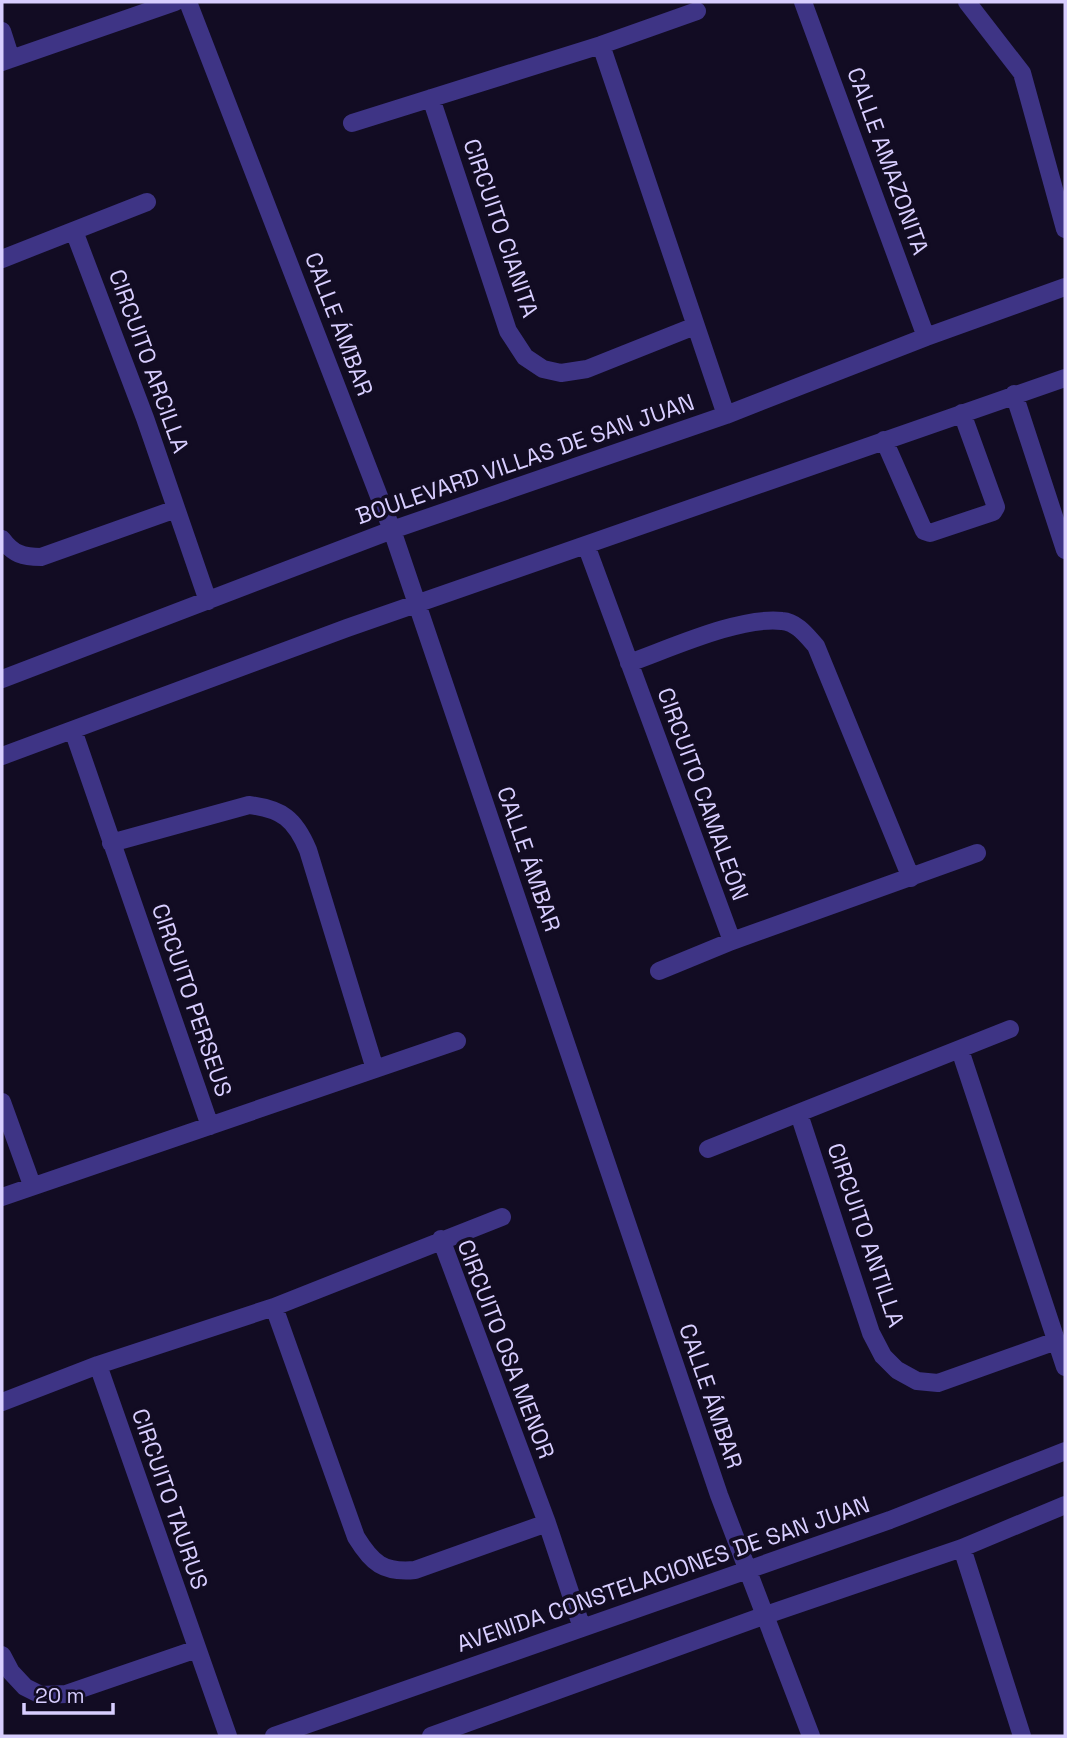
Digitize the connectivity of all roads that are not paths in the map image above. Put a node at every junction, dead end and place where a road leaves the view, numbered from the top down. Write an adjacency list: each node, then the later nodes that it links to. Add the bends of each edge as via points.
1 (175, 2): 8 (street)
2 (188, 2): 24 (street, CALLE ÁMBAR)
3 (803, 2): 17 (street, CALLE AMAZONITA)
4 (967, 2): 12 (street, via 1022,73)
5 (697, 11): 7 (street)
6 (2, 31): 8 (street)
7 (601, 45): 9 (street); 16 (street)
8 (6, 61)
9 (431, 98): 10 (street); 16 (street, CIRCUITO CIANITA, via 508,331 525,358 561,373 587,369)
10 (352, 123)
11 (147, 202): 13 (street)
12 (1065, 229)
13 (74, 232): 14 (street); 23 (street, CIRCUITO ARCILLA)
14 (2, 259)
15 (1065, 287): 17 (street, BOULEVARD VILLAS DE SAN JUAN)
16 (695, 326): 21 (street)
17 (926, 337): 21 (street, BOULEVARD VILLAS DE SAN JUAN)
18 (1065, 377): 19 (street)
19 (1014, 394): 20 (street); 27 (street)
20 (962, 413): 22 (street); 22 (street, via 996,508 993,512 930,533 924,531)
21 (726, 415): 24 (street, BOULEVARD VILLAS DE SAN JUAN)
22 (884, 440): 26 (street)
23 (176, 509): 25 (street, via 41,557 24,557); 28 (street, CIRCUITO ARCILLA)
24 (392, 530): 28 (street, BOULEVARD VILLAS DE SAN JUAN); 29 (street, CALLE ÁMBAR)
25 (2, 539)
26 (586, 545): 29 (street); 30 (street, CIRCUITO CAMALEÓN)
27 (1065, 550)
28 (208, 601): 31 (street, BOULEVARD VILLAS DE SAN JUAN)
29 (417, 605): 32 (street); 60 (street, CALLE ÁMBAR, via 719,1495)
30 (629, 663): 36 (street, via 760,622 784,621 801,629 816,646); 37 (street, CIRCUITO CAMALEÓN)
31 (2, 679)
32 (74, 730): 33 (street); 34 (street, CIRCUITO PERSEUS)
33 (2, 756)
34 (111, 843): 42 (street, via 248,805 271,807 288,817 309,850); 45 (street, CIRCUITO PERSEUS)
35 (977, 853): 36 (street)
36 (911, 878): 37 (street)
37 (732, 941): 38 (street)
38 (659, 971)
39 (1010, 1029): 41 (street)
40 (457, 1041): 42 (street, CIRCUITO PERSEUS)
41 (960, 1050): 44 (street); 52 (street)
42 (375, 1069): 45 (street, CIRCUITO PERSEUS)
43 (2, 1101): 47 (street)
44 (799, 1114): 46 (street); 52 (street, CIRCUITO ANTILLA, via 871,1333 897,1370 917,1381 938,1383)
45 (210, 1126): 47 (street)
46 (708, 1149)
47 (32, 1185): 48 (street)
48 (2, 1196)
49 (502, 1217): 50 (street)
50 (441, 1239): 51 (street, CIRCUITO OSA MENOR); 58 (street, CIRCUITO OSA MENOR)
51 (274, 1307): 53 (street, CIRCUITO OSA MENOR); 58 (street, via 356,1537 368,1556 396,1572 415,1570)
52 (1056, 1341): 54 (street)
53 (98, 1365): 55 (street); 63 (street, CIRCUITO TAURUS)
54 (1065, 1367)
55 (2, 1402)
56 (1065, 1451): 60 (street, AVENIDA CONSTELACIONES DE SAN JUAN)
57 (1065, 1505): 59 (street)
58 (547, 1523): 62 (street, CIRCUITO OSA MENOR)
59 (962, 1549): 61 (street); 69 (street)
60 (749, 1571): 61 (street, CALLE ÁMBAR); 62 (street, AVENIDA CONSTELACIONES DE SAN JUAN)
61 (766, 1615): 67 (street); 68 (street, CALLE ÁMBAR)
62 (582, 1628): 66 (street, AVENIDA CONSTELACIONES DE SAN JUAN)
63 (197, 1649): 64 (street, via 66,1695 41,1695 25,1687); 65 (street, CIRCUITO TAURUS)
64 (2, 1655)
65 (228, 1736)
66 (274, 1736)
67 (434, 1736)
68 (811, 1736)
69 (1022, 1736)

